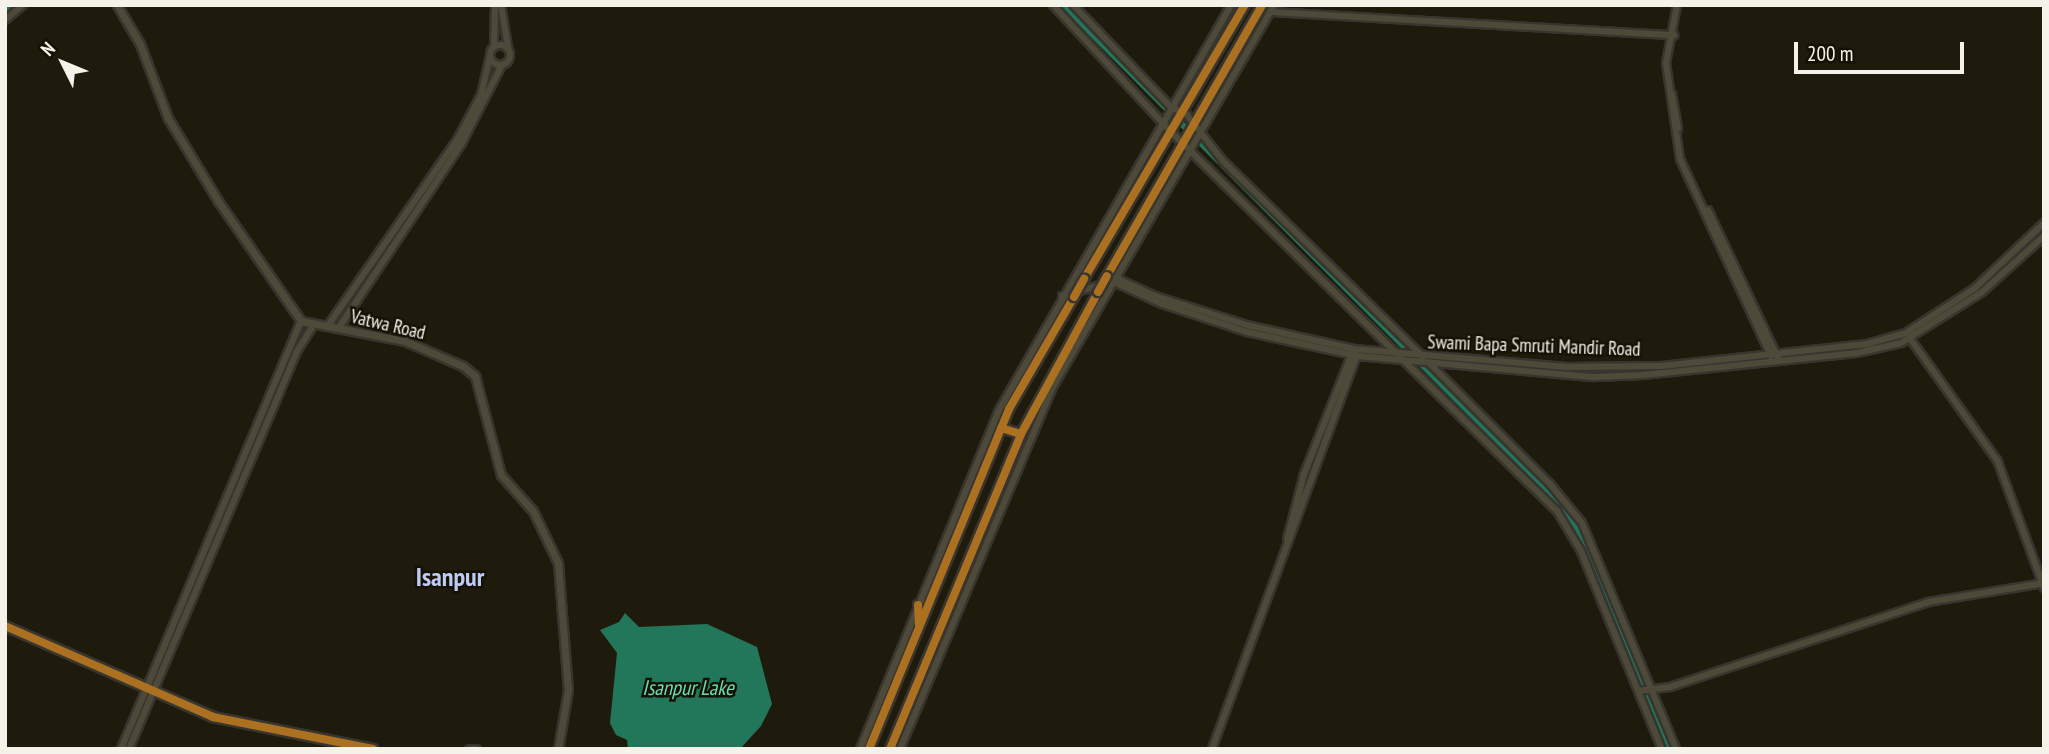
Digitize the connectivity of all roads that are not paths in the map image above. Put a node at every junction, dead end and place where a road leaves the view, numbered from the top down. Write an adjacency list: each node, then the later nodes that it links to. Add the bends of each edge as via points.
1 (23, 5): 12 (street)
2 (117, 5): 26 (main road, via 140,44 168,118 218,201)
3 (498, 5): 14 (street); 15 (street)
4 (1054, 5): 19 (street)
5 (1073, 5): 18 (street)
6 (1231, 5): 18 (street)
7 (1245, 5): 18 (main road)
8 (1262, 5): 20 (main road)
9 (1274, 5): 11 (street)
10 (1679, 5): 13 (street)
11 (1270, 12): 13 (street); 20 (street)
12 (5, 20)
13 (1672, 35): 34 (street, via 1672,89 1683,156)
14 (494, 47): 15 (street); 16 (street)
15 (508, 47): 17 (street, via 510,57)
16 (490, 56): 17 (street); 28 (street, via 481,94 457,140)
17 (502, 65): 29 (street, via 462,143)
18 (1178, 110): 19 (main road); 20 (street)
19 (1168, 127): 21 (street); 25 (street); 37 (main road, bridge)
20 (1196, 129): 21 (main road); 33 (street)
21 (1187, 146): 24 (main road); 32 (street)
22 (2044, 223): 30 (street, Swami Bapa Smruti Mandir Road, via 1975,288)
23 (2044, 236): 30 (street, via 1982,292)
24 (1114, 280): 25 (street); 31 (street, Swami Bapa Smruti Mandir Road, via 1177,304); 38 (main road, bridge, via 1098,292); 60 (street, via 1054,385)
25 (1062, 296): 42 (street, via 998,412)
26 (301, 321): 27 (main road, Vatwa Road); 49 (street)
27 (313, 326): 28 (main road, Vatwa Road); 49 (street, via 293,359)
28 (327, 327): 29 (main road, Vatwa Road)
29 (338, 329): 56 (main road, Vatwa Road, via 405,341 463,366 475,376 501,475 533,511 558,563 568,690)
30 (1908, 336): 34 (street, Swami Bapa Smruti Mandir Road); 41 (street, via 1998,462)
31 (1356, 352): 32 (street, Swami Bapa Smruti Mandir Road); 35 (street); 61 (street)
32 (1397, 355): 33 (street, Swami Bapa Smruti Mandir Road); 35 (street)
33 (1424, 358): 34 (street, Swami Bapa Smruti Mandir Road, via 1591,367); 36 (street)
34 (1775, 358): 36 (street, via 1594,377)
35 (1403, 361): 36 (street); 40 (street, via 1557,511)
36 (1431, 365): 47 (street, via 1575,513)
37 (1001, 428): 38 (main road); 44 (main road)
38 (1021, 434): 59 (main road)
39 (1593, 546): 40 (street)
40 (1581, 551): 48 (street)
41 (2043, 585): 47 (street, via 1928,602 1678,685)
42 (918, 605): 44 (main road); 46 (street)
43 (5, 626): 49 (main road)
44 (919, 628): 46 (main road)
45 (5, 632): 49 (main road)
46 (898, 667): 57 (street); 58 (main road)
47 (1651, 689): 48 (street); 63 (street)
48 (1638, 691): 62 (street)
49 (148, 695): 50 (street); 51 (street); 52 (main road, via 211,722); 53 (main road, via 260,729)
50 (121, 749)
51 (129, 749)
52 (359, 749)
53 (373, 749)
54 (469, 749): 55 (main road)
55 (476, 749)
56 (558, 749)
57 (860, 749)
58 (869, 749)
59 (890, 749)
60 (900, 749)
61 (1212, 749)
62 (1662, 749)
63 (1676, 749)

